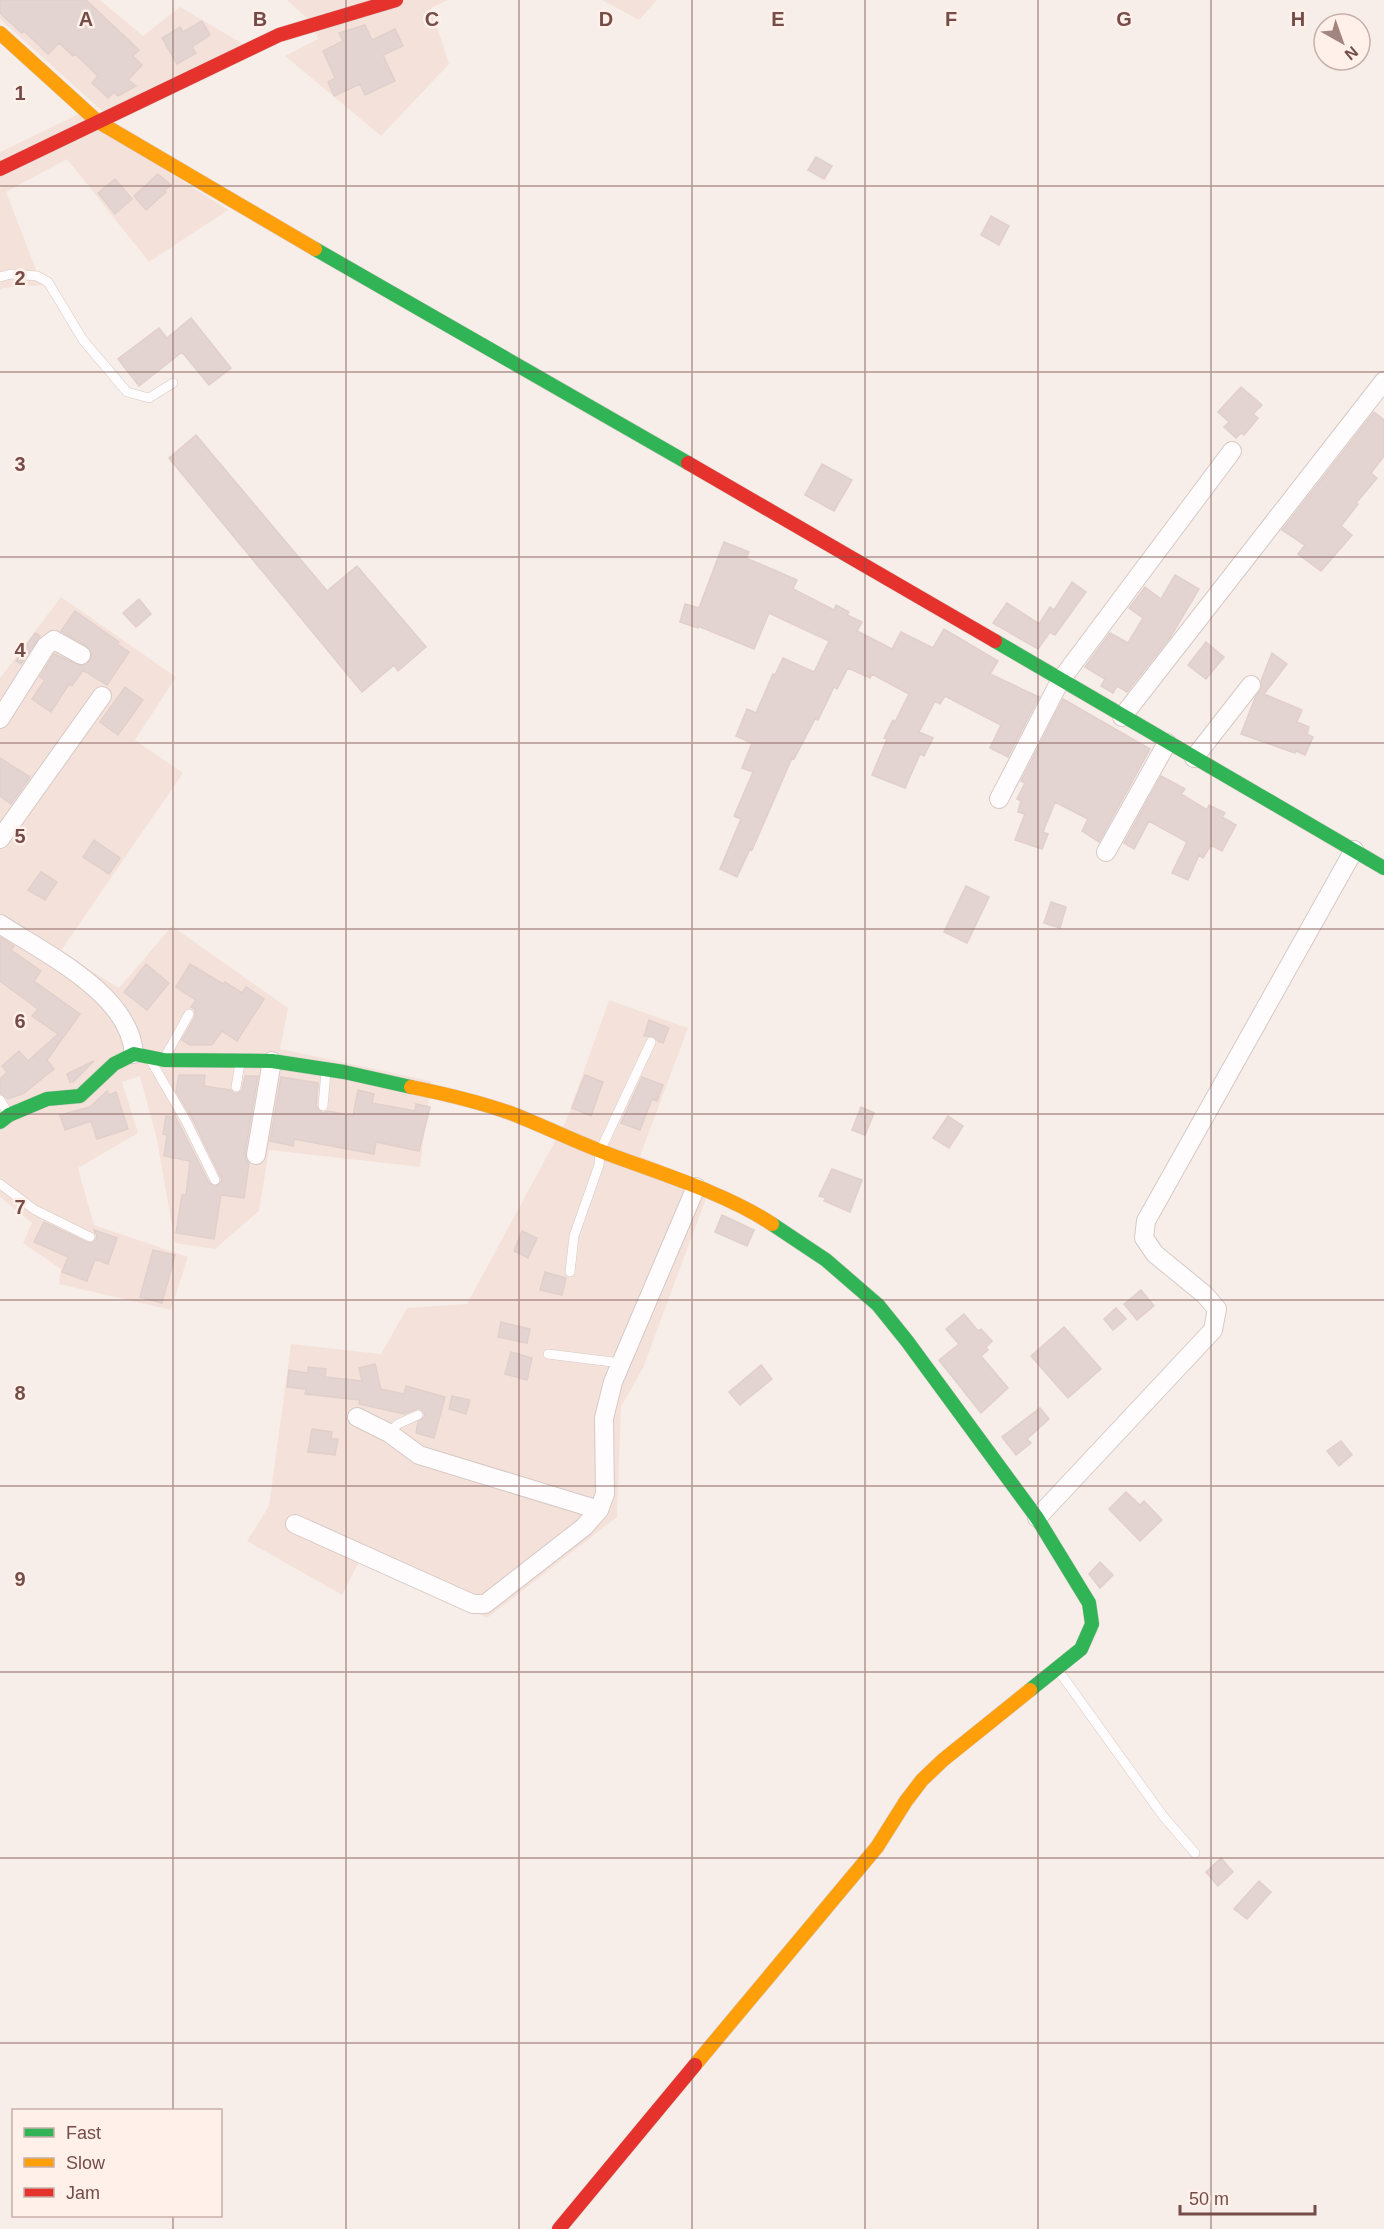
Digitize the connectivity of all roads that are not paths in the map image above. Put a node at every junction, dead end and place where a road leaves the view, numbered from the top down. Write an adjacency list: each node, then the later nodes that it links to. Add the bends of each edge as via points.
1 (396, 0): 2 (street)
2 (369, 4): 4 (street, via 279,35)
3 (0, 33): 4 (street)
4 (98, 121): 5 (street); 11 (street)
5 (0, 169)
6 (0, 277): 8 (lane, via 37,276 48,282 83,340 127,392 149,398)
7 (1384, 381): 14 (street)
8 (173, 383)
9 (1232, 451): 11 (street)
10 (81, 655): 15 (street, via 59,641 46,646)
11 (1060, 681): 14 (street); 18 (street)
12 (1251, 685): 17 (street)
13 (102, 696): 19 (street)
14 (1122, 717): 16 (street)
15 (0, 719)
16 (1167, 742): 17 (street); 21 (street)
17 (1194, 758): 20 (street)
18 (999, 799)
19 (0, 839)
20 (1354, 850): 22 (street); 47 (street, via 1146,1221 1144,1238 1155,1254 1204,1293 1217,1309 1213,1330)
21 (1106, 852)
22 (1384, 868)
23 (0, 924): 26 (street, via 95,987 124,1020)
24 (189, 1014): 26 (lane)
25 (651, 1042): 34 (lane)
26 (149, 1058): 27 (street); 33 (street, via 114,1064 80,1096 47,1099); 36 (lane)
27 (240, 1061): 28 (street); 30 (lane)
28 (272, 1061): 29 (street); 35 (street)
29 (326, 1069): 32 (lane); 34 (street, via 459,1098 512,1114)
30 (236, 1088)
31 (0, 1100): 33 (lane)
32 (323, 1106)
33 (5, 1119)
34 (600, 1151): 38 (street); 40 (lane, via 599,1165 574,1236)
35 (256, 1155)
36 (215, 1180)
37 (0, 1184): 39 (lane, via 35,1210)
38 (696, 1187): 42 (street); 47 (street, via 760,1216 826,1260 878,1305)
39 (90, 1237)
40 (570, 1272)
41 (548, 1354): 42 (lane)
42 (621, 1363): 46 (street, via 604,1418 605,1494)
43 (418, 1415): 45 (lane)
44 (357, 1417): 45 (street)
45 (389, 1433): 46 (street, via 419,1455)
46 (600, 1510): 48 (street, via 584,1527 485,1604 473,1604)
47 (1037, 1518): 49 (street, via 1089,1603 1092,1624 1081,1649)
48 (295, 1524)
49 (1057, 1668): 50 (lane, via 1163,1816); 51 (street, via 922,1780 877,1847)
50 (1195, 1853)
51 (559, 2229)

